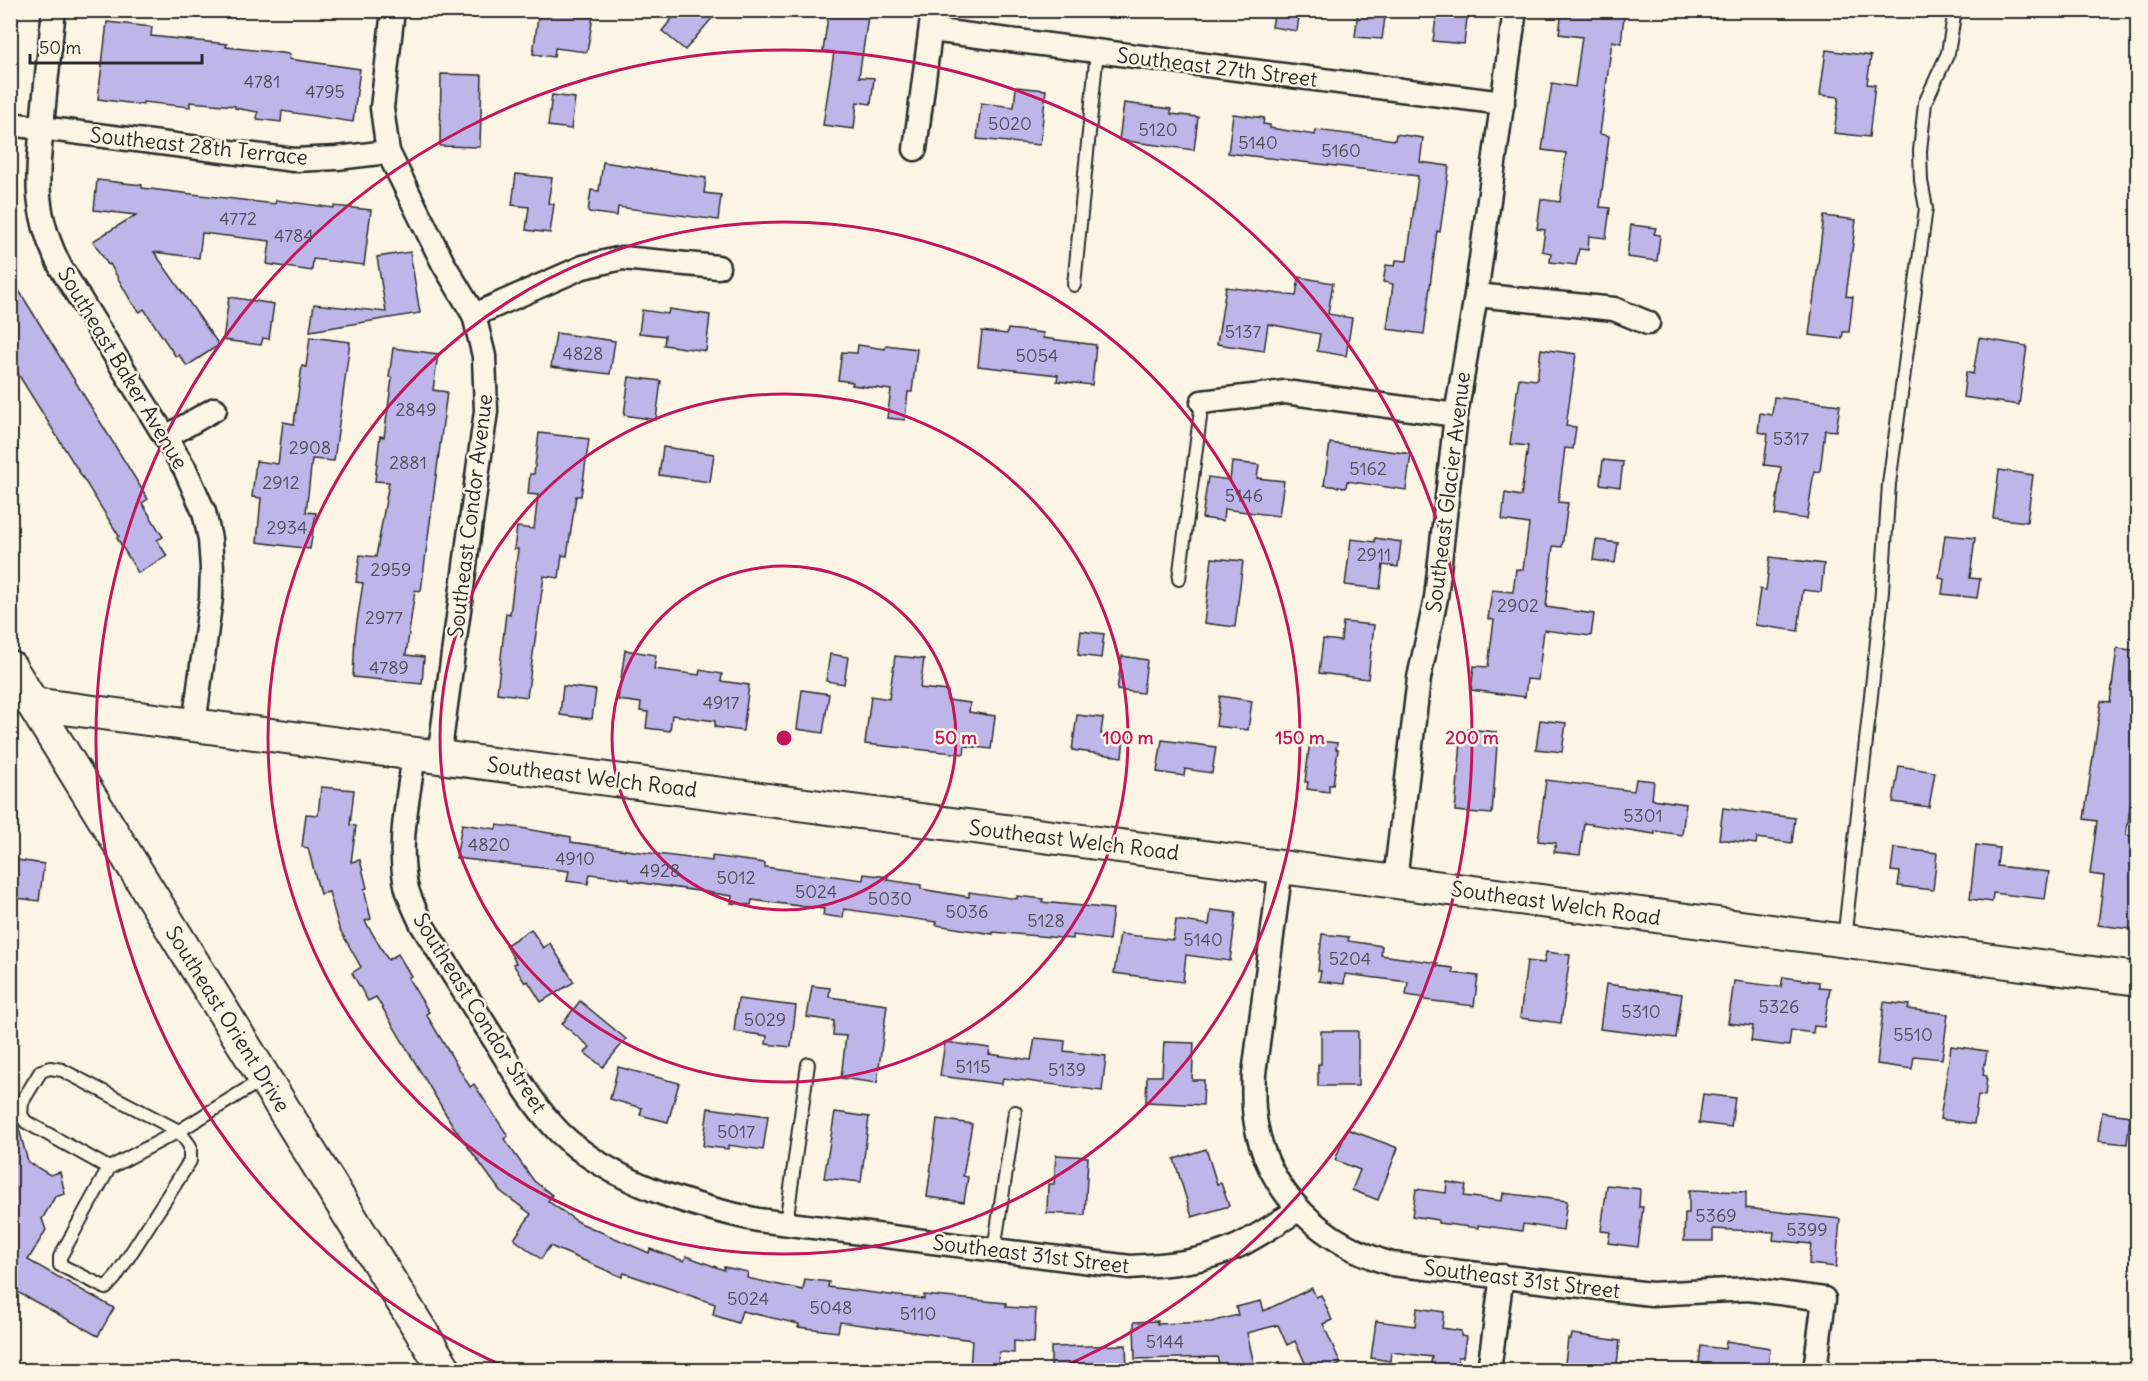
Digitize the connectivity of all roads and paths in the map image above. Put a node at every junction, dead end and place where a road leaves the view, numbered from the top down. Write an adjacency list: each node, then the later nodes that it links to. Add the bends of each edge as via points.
1 (54, 10): 9 (street, Southeast Baker Avenue)
2 (393, 10): 11 (street, Southeast Condor Avenue, via 382,108)
3 (1515, 10): 7 (street, Southeast Glacier Avenue)
4 (1956, 10): 28 (lane, via 1948,53 1925,103 1920,151 1926,208 1889,484 1881,605)
5 (932, 20): 6 (street, Southeast 27th Street); 10 (street)
6 (1097, 51): 7 (street, Southeast 27th Street); 13 (lane)
7 (1503, 103): 14 (street, Southeast Glacier Avenue)
8 (10, 124): 9 (street, Southeast 28th Terrace)
9 (42, 128): 11 (street, Southeast 28th Terrace, via 294,160); 20 (street, Southeast Baker Avenue, via 37,186 48,240 61,268)
10 (915, 149)
11 (388, 152): 15 (street, Southeast Condor Avenue, via 443,263)
12 (718, 267): 15 (street, via 622,258 583,267)
13 (1074, 285)
14 (1476, 295): 16 (street, via 1614,309); 19 (street, Southeast Glacier Avenue)
15 (474, 315): 25 (street, Southeast Condor Avenue, via 484,356 486,411)
16 (1648, 322)
17 (1202, 402): 19 (street, via 1285,392); 21 (lane)
18 (215, 409): 20 (street)
19 (1456, 415): 27 (street, Southeast Glacier Avenue, via 1436,598 1419,678)
20 (166, 437): 24 (street, Southeast Baker Avenue, via 193,485 210,539 212,598)
21 (1179, 579)
22 (10, 667): 23 (street, Southeast Orient Drive)
23 (22, 702): 24 (street, Southeast Welch Road); 31 (street, Southeast Orient Drive)
24 (194, 725): 25 (street, Southeast Welch Road)
25 (427, 755): 26 (street, Southeast Welch Road); 35 (street, Southeast Condor Street, via 404,841 406,884 412,904 534,1103 561,1134)
26 (1281, 867): 27 (street, Southeast Welch Road); 36 (street, via 1253,1102 1260,1145 1277,1182)
27 (1395, 882): 28 (street, Southeast Welch Road)
28 (1844, 941): 29 (street, Southeast Welch Road)
29 (2138, 979)
30 (808, 1064): 37 (lane)
31 (265, 1078): 33 (lane); 40 (street, Southeast Orient Drive)
32 (1015, 1112): 38 (lane)
33 (179, 1131): 34 (lane); 34 (lane, via 62,1070 40,1071 22,1102 21,1115 26,1122); 34 (lane, via 190,1146 190,1161 106,1288 60,1265 60,1257)
34 (109, 1168)
35 (612, 1170): 37 (street, Southeast 31st Street, via 699,1206)
36 (1299, 1210): 38 (street, Southeast 31st Street, via 1238,1246 1167,1265 1130,1267); 39 (street, Southeast 31st Street, via 1319,1229 1366,1256 1392,1264)
37 (786, 1224): 38 (street, Southeast 31st Street)
38 (994, 1250)
39 (1502, 1276): 41 (street); 42 (street, Southeast 31st Street, via 1651,1294 1749,1289 1824,1299)
40 (445, 1371)
41 (1489, 1371)
42 (1815, 1371)

